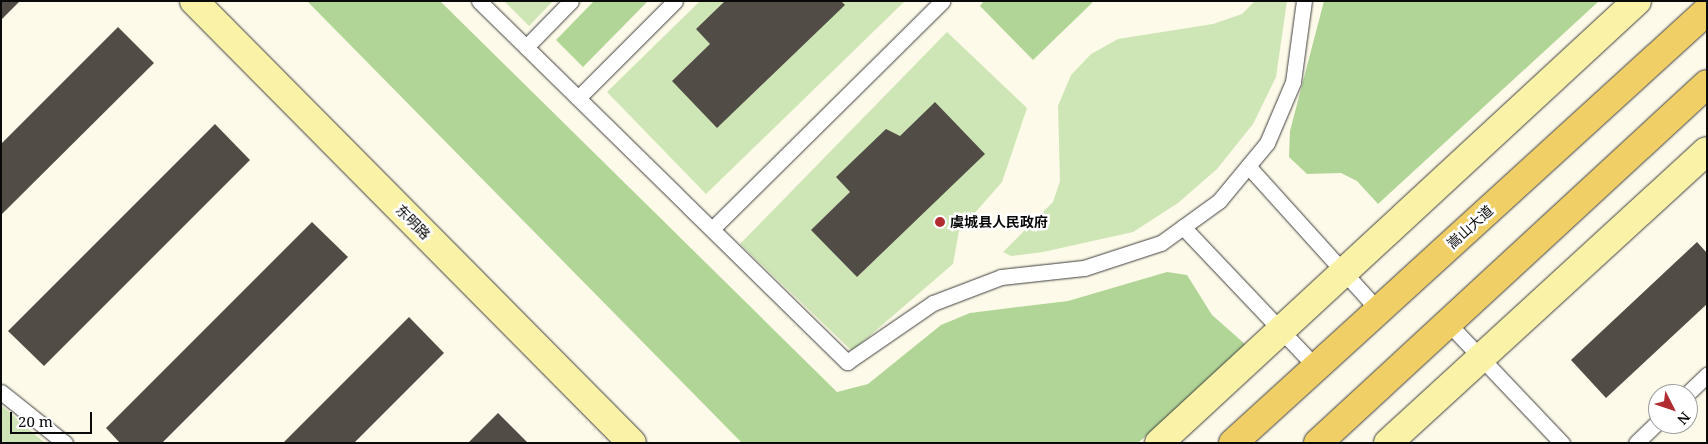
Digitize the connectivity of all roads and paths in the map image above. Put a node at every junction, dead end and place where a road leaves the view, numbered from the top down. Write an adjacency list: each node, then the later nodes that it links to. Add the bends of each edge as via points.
1 (194, 1): 27 (main road, 东明路)
2 (479, 1): 9 (lane)
3 (571, 1): 9 (lane)
4 (675, 1): 11 (lane)
5 (942, 1): 15 (lane)
6 (1304, 1): 13 (lane, via 1293,82 1267,143)
7 (1637, 1): 16 (main road)
8 (1707, 11): 17 (main road, 嵩山大道)
9 (526, 47): 11 (lane)
10 (1707, 84): 18 (main road)
11 (578, 98): 15 (lane)
12 (1707, 151): 20 (main road)
13 (1248, 166): 14 (lane, via 1218,201); 16 (lane)
14 (1183, 227): 15 (lane, via 1161,243 1084,268 1001,277 933,303 847,362); 19 (lane)
15 (712, 229)
16 (1345, 274): 17 (lane); 19 (main road)
17 (1378, 310): 21 (main road, 嵩山大道)
18 (1448, 323): 20 (lane); 30 (main road)
19 (1282, 331): 21 (lane); 28 (main road)
20 (1481, 358): 31 (main road); 32 (lane)
21 (1316, 367): 29 (main road, 嵩山大道)
22 (1707, 375): 23 (lane)
23 (1698, 384)
24 (1, 392): 26 (lane)
25 (1648, 432): 33 (lane)
26 (64, 443)
27 (632, 443)
28 (1160, 443)
29 (1233, 443)
30 (1318, 443)
31 (1388, 443)
32 (1562, 443)
33 (1636, 443)

